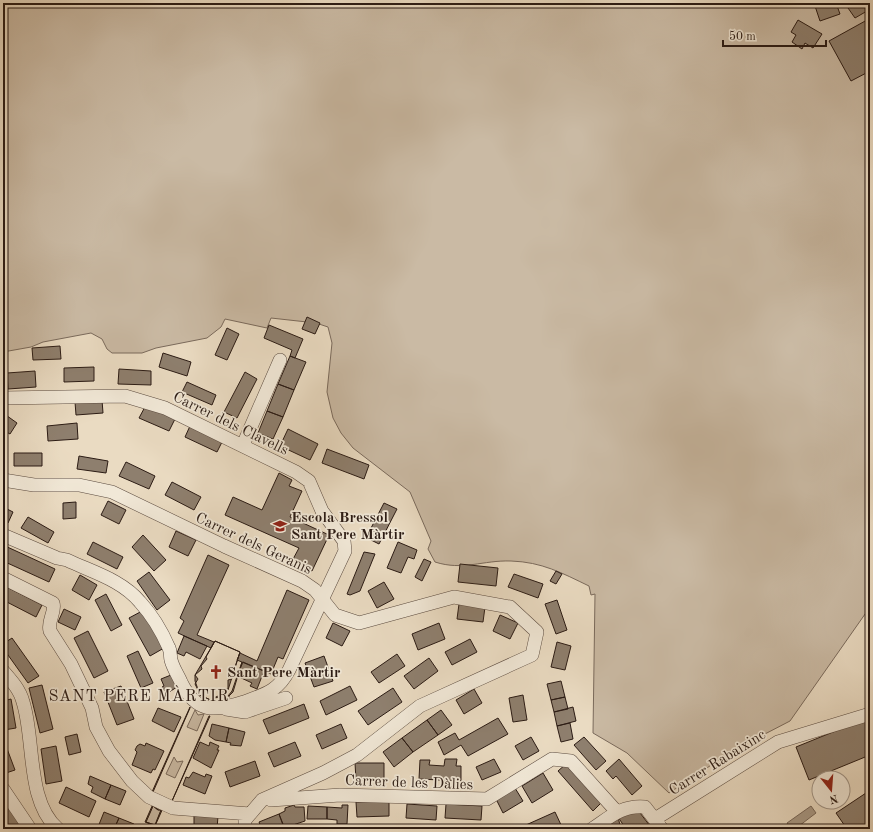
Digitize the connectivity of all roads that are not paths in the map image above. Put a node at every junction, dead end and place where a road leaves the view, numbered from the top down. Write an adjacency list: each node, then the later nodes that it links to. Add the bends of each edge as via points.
1 (280, 360): 3 (street)
2 (3, 398): 3 (street, Carrer dels Clavells, via 125,396 165,408)
3 (242, 445): 7 (street, Carrer dels Clavells, via 296,472 309,482 322,511 344,541 345,551)
4 (3, 480): 7 (street, Carrer dels Geranis, via 79,485 112,492 302,581 315,590)
5 (3, 535): 10 (street, via 67,560 126,588 151,616 170,650 173,665 192,700 206,708)
6 (3, 578): 15 (street, via 52,603 54,607 48,626 50,631 71,664 109,751 132,781 152,799 173,808)
7 (322, 599): 10 (street, Carrer dels Clavells, via 289,670 278,686 263,695); 13 (street, Carrer dels Geranis, via 335,615 359,623 454,597 510,607 537,632 532,655 420,706 357,755)
8 (3, 671): 18 (street, via 23,702 39,796 51,823)
9 (286, 698): 10 (street, via 245,712)
10 (223, 708)
11 (870, 714): 16 (street, Carrer Rabaixinc, via 778,742)
12 (3, 789): 17 (street)
13 (262, 800): 14 (street, Carrer de les Dàlies, via 340,795 487,799 552,759 571,761); 15 (street, Carrer dels Geranis)
14 (617, 812): 16 (street, Carrer Rabaixinc, via 632,806 645,807); 20 (street, Carrer Rabaixinc)
15 (250, 814): 19 (street, Carrer dels Geranis, via 245,820)
16 (659, 824)
17 (30, 829)
18 (58, 829)
19 (245, 829)
20 (592, 829)

